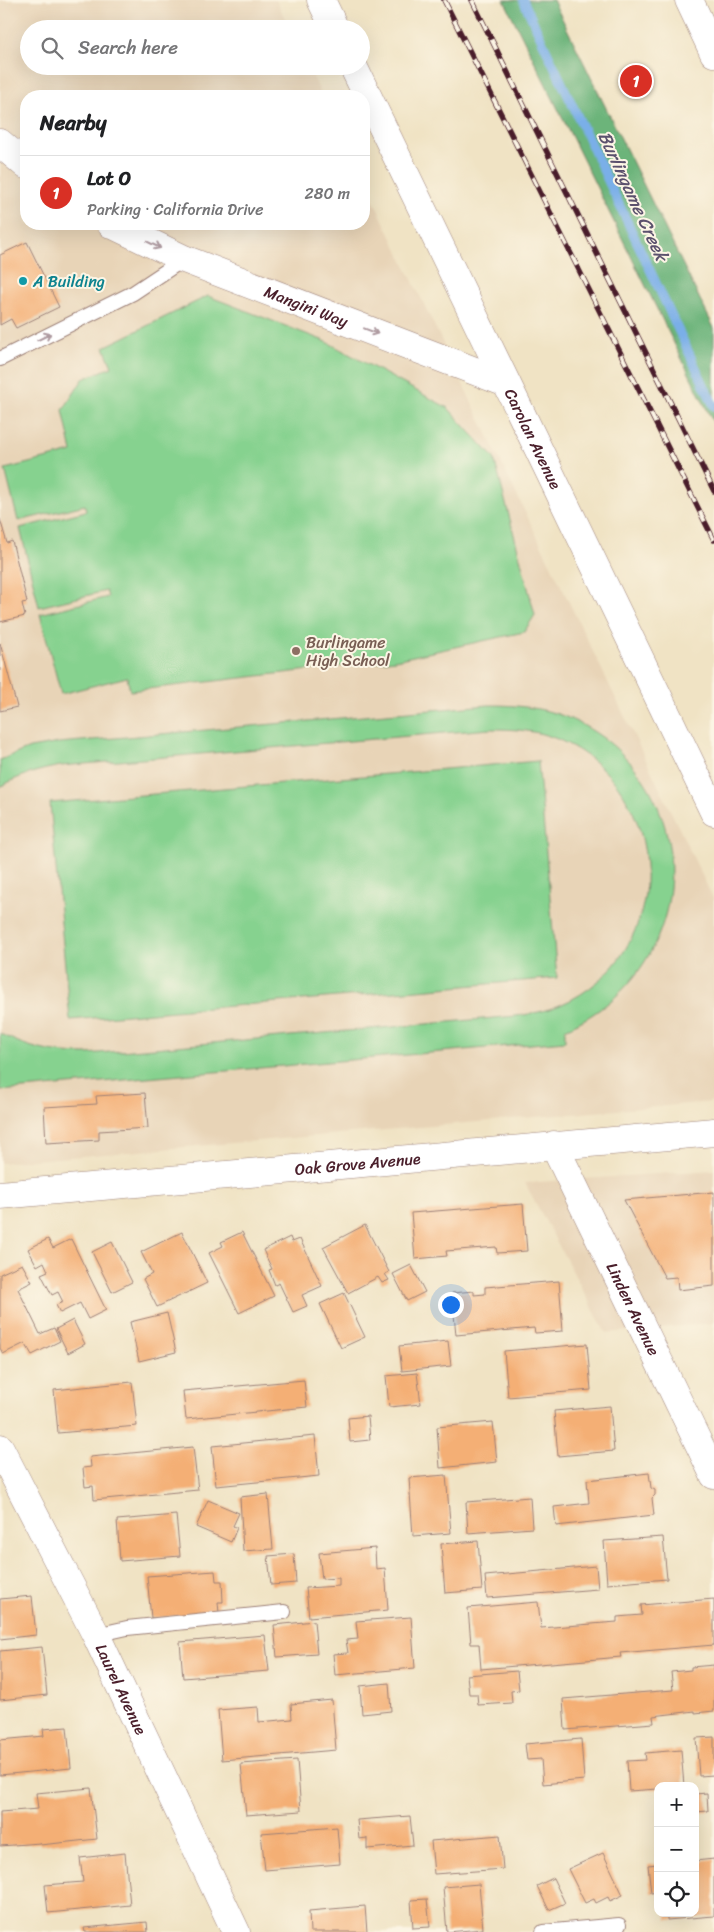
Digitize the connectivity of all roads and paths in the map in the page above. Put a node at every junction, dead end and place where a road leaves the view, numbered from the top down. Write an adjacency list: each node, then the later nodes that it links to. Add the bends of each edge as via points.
1 (321, 0): 3 (street)
2 (689, 0): 4 (street)
3 (331, 20)
4 (714, 53)
5 (357, 75): 6 (street, Carolan Avenue)
6 (365, 90)
7 (370, 101): 13 (street, Carolan Avenue)
8 (0, 143): 9 (street)
9 (20, 160)
10 (123, 230): 11 (street, Mangini Way, one-way to 11)
11 (184, 259): 12 (lane, one-way to 11, via 133,293); 13 (street, Mangini Way, one-way to 13)
12 (0, 359)
13 (506, 383): 14 (street, Carolan Avenue)
14 (714, 812)
15 (714, 1132): 16 (street, Oak Grove Avenue)
16 (554, 1145): 17 (street, Oak Grove Avenue); 19 (street, Linden Avenue)
17 (0, 1195)
18 (0, 1448): 21 (street, Laurel Avenue)
19 (714, 1475)
20 (284, 1612): 21 (lane, via 127,1628)
21 (96, 1635): 23 (street, Laurel Avenue)
22 (619, 1925): 24 (lane)
23 (236, 1932)
24 (543, 1932)

